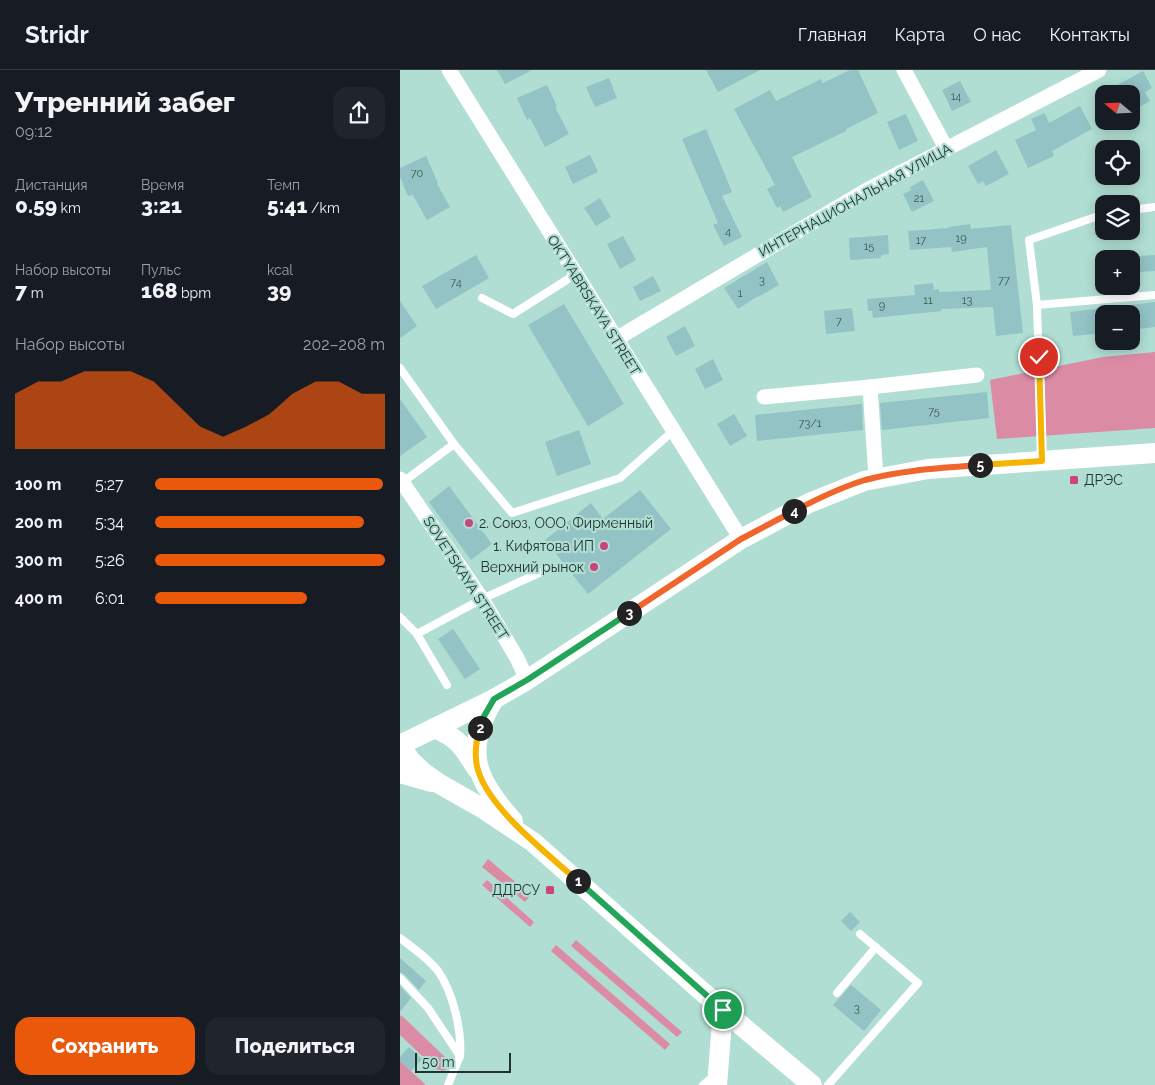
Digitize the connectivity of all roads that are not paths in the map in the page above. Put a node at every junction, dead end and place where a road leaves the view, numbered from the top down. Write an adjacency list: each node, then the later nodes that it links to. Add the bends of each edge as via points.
1 (449, 70): 9 (street, OKTYABRSKAYA STREET)
2 (904, 70): 5 (street)
3 (1100, 70): 4 (street, ИНТЕРНАЦИОНАЛЬНАЯ УЛИЦА)
4 (1081, 74): 5 (street, ИНТЕРНАЦИОНАЛЬНАЯ УЛИЦА)
5 (946, 148): 13 (street, ИНТЕРНАЦИОНАЛЬНАЯ УЛИЦА, via 867,190)
6 (1155, 207): 7 (lane)
7 (1140, 209)
8 (1095, 217): 12 (lane, via 1029,240)
9 (576, 274): 11 (lane, via 513,314); 13 (street, OKTYABRSKAYA STREET)
10 (1155, 295): 12 (lane)
11 (482, 298)
12 (1038, 305): 21 (lane)
13 (616, 339): 18 (street, OKTYABRSKAYA STREET)
14 (400, 368): 19 (lane)
15 (977, 375): 16 (street)
16 (870, 387): 17 (street); 22 (street)
17 (764, 397)
18 (673, 431): 19 (lane, via 620,478 512,513); 24 (street, OKTYABRSKAYA STREET)
19 (454, 444): 23 (lane)
20 (1155, 453): 21 (main road)
21 (1042, 461): 22 (main road, via 928,469)
22 (876, 478): 24 (main road, via 809,503)
23 (402, 480): 26 (street, SOVETSKAYA STREET)
24 (741, 539): 29 (main road)
25 (548, 569): 26 (lane)
26 (482, 598): 28 (lane); 29 (street, SOVETSKAYA STREET)
27 (400, 617): 28 (lane)
28 (417, 634): 30 (lane)
29 (527, 680): 31 (main road)
30 (447, 685)
31 (494, 699): 32 (main road); 34 (main road, via 478,735)
32 (434, 728): 33 (main road); 34 (main road, via 461,744)
33 (400, 745): 36 (main road, via 410,760)
34 (478, 771): 37 (main road, via 498,804)
35 (400, 774): 36 (main road)
36 (438, 783): 37 (main road)
37 (533, 842): 43 (main road)
38 (860, 934): 40 (lane)
39 (400, 938): 44 (lane, via 438,971 455,1010 461,1039)
40 (876, 947): 42 (lane); 49 (lane, via 918,983)
41 (400, 978): 44 (lane, via 428,1008)
42 (837, 993)
43 (723, 1010): 45 (main road); 48 (main road)
44 (460, 1056): 46 (lane)
45 (718, 1078): 47 (lane)
46 (448, 1085)
47 (704, 1085)
48 (812, 1085)
49 (828, 1085)

